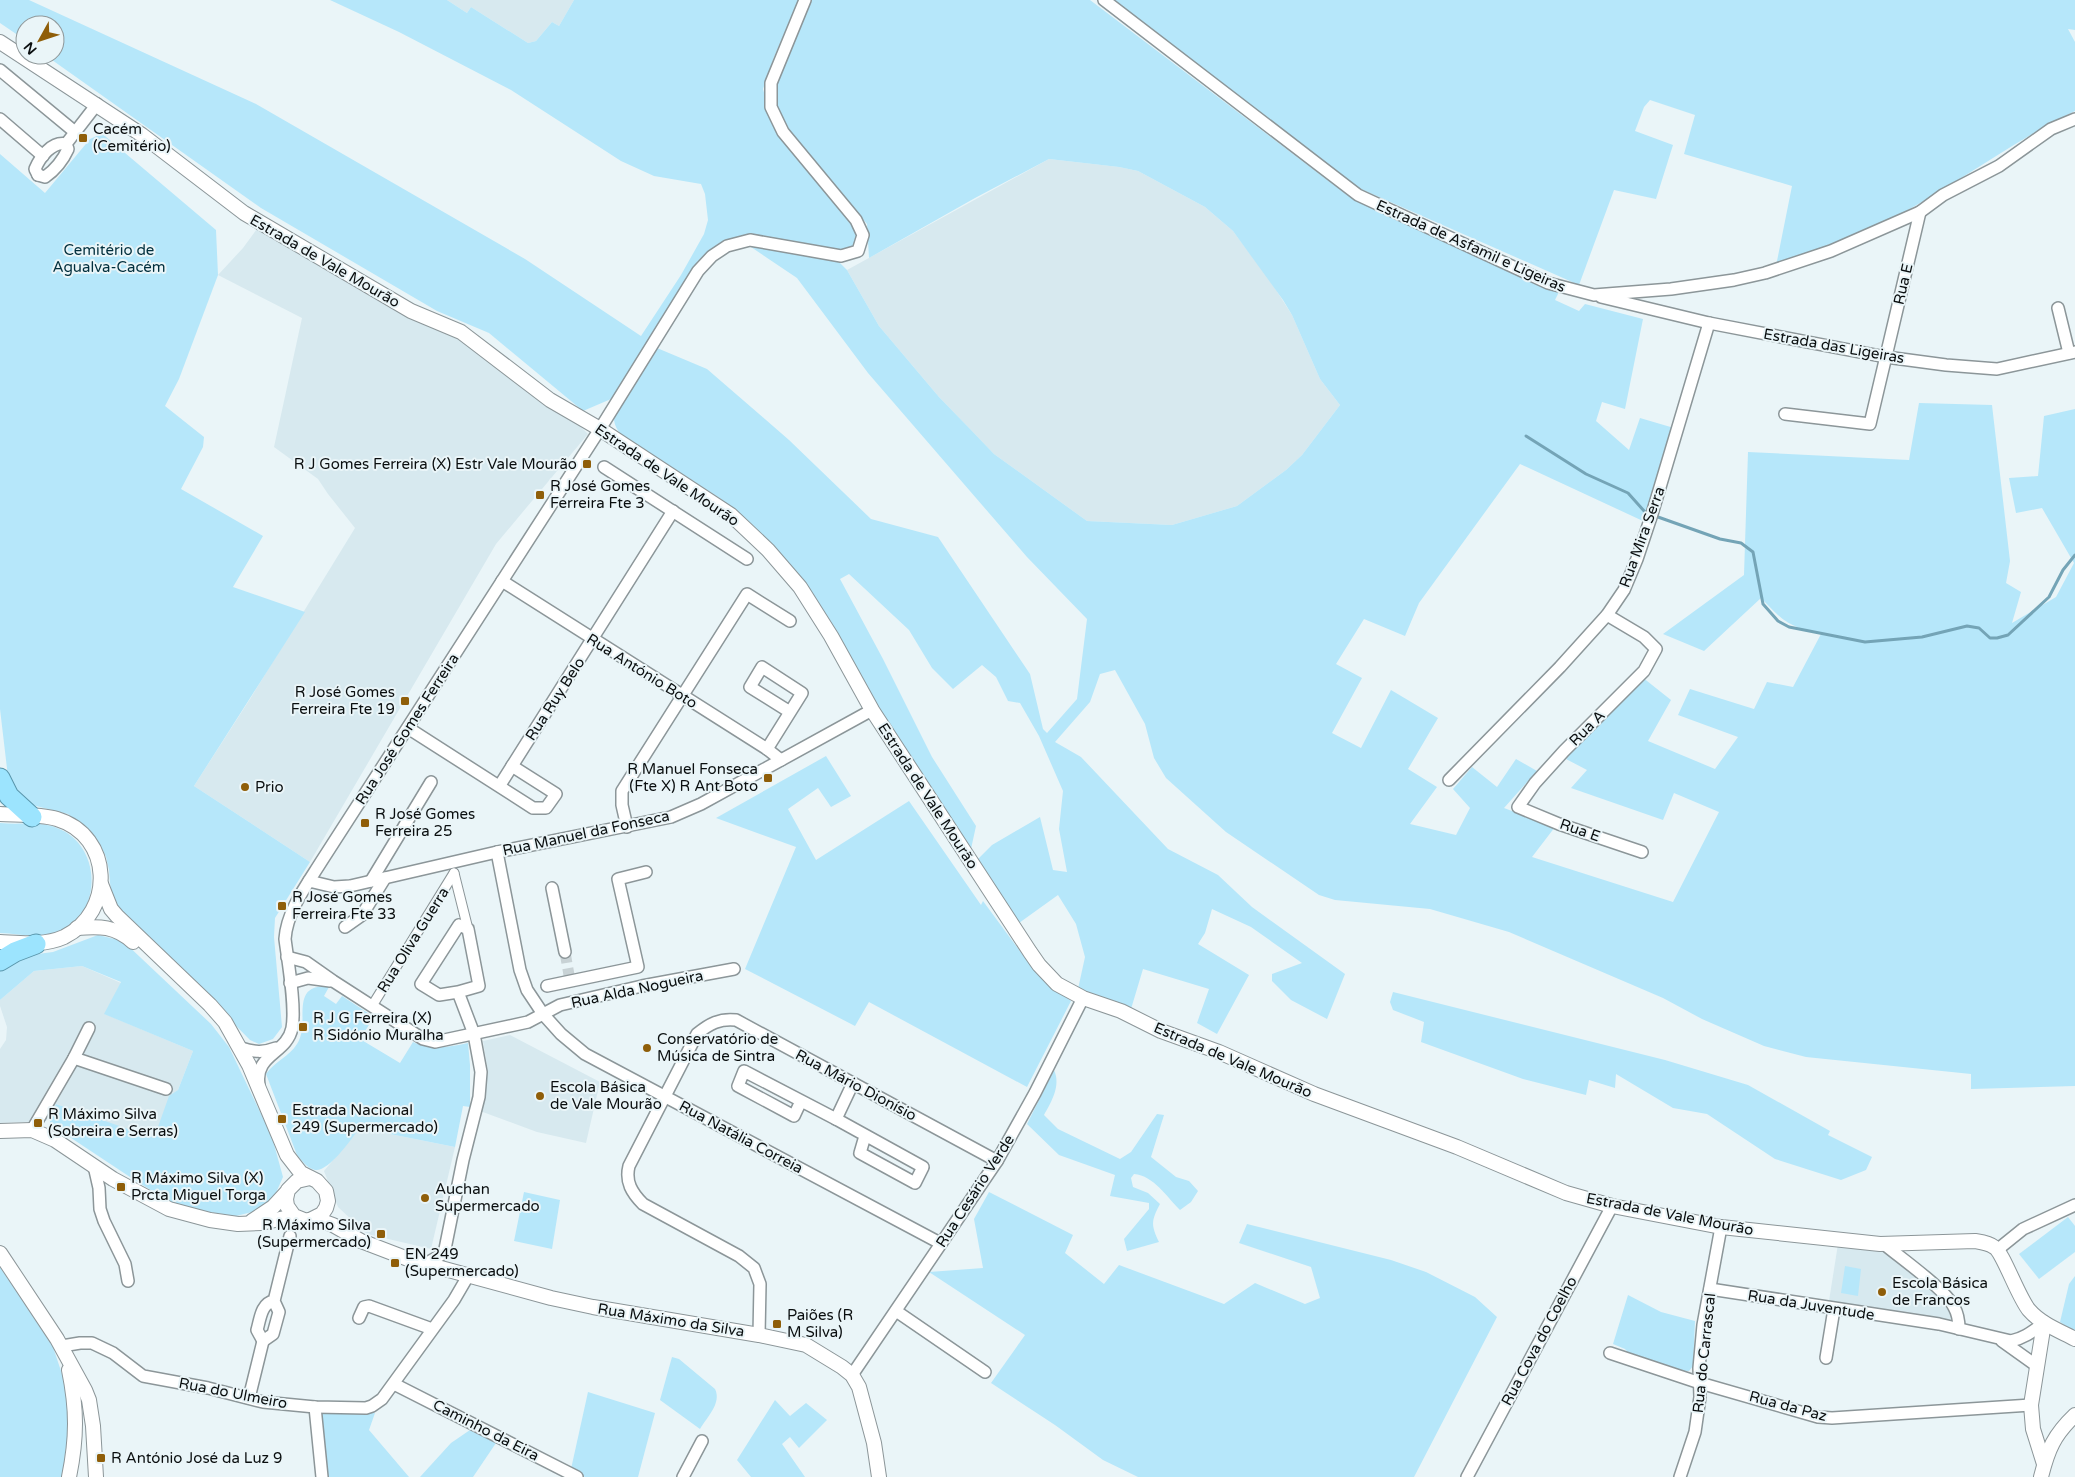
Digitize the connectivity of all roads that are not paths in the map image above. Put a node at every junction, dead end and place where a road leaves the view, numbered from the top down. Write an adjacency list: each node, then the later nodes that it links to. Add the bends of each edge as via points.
1 (805, 0): 18 (street, Rua José Gomes Ferreira, via 771,83 771,107 783,132 856,220 863,235 858,251 841,256 750,240 727,246 712,256 698,271)
2 (1104, 0): 12 (street, Estrada de Asfamil e Ligeiras, via 1358,195 1548,283)
3 (0, 42): 5 (street, Estrada de Vale Mourão)
4 (0, 70): 8 (street)
5 (97, 104): 8 (street); 18 (street, Estrada de Vale Mourão, via 244,213 411,311 461,332 550,400)
6 (2075, 118): 11 (street, Estrada de Asfamil e Ligeiras, via 2051,129 1999,166 1943,195)
7 (0, 119): 10 (street)
8 (75, 132): 9 (street)
9 (66, 144): 10 (street, via 54,145); 10 (street, via 65,155 51,172 45,177 35,178)
10 (43, 156)
11 (1920, 212): 12 (street, Estrada de Asfamil e Ligeiras, via 1831,251 1765,273 1671,289); 16 (street, Rua E)
12 (1594, 295): 14 (street, Estrada das Ligeiras)
13 (2058, 308): 15 (street)
14 (1709, 323): 16 (street, Estrada das Ligeiras); 23 (street, Rua Mira Serra, via 1637,559 1624,590)
15 (2072, 352): 16 (street, Estrada das Ligeiras, via 1997,369)
16 (1886, 357): 17 (street, Rua E, via 1870,424)
17 (1785, 414)
18 (600, 429): 22 (street, Rua José Gomes Ferreira); 27 (street, Estrada de Vale Mourão, via 731,515 768,550 808,600)
19 (604, 467): 20 (street)
20 (673, 511): 21 (street); 25 (street, Rua Ruy Belo)
21 (747, 559)
22 (502, 581): 25 (street, Rua António Boto); 29 (street, Rua José Gomes Ferreira)
23 (1607, 615): 34 (street, Rua Mira Serra); 37 (street, Rua A, via 1644,637 1656,649 1644,671 1564,751)
24 (790, 621): 26 (street, via 747,594)
25 (593, 640): 26 (street, Rua António Boto); 32 (street, Rua Ruy Belo)
26 (682, 695): 30 (street, Rua António Boto); 40 (street, via 622,791)
27 (872, 710): 31 (street, Rua Manuel da Fonseca); 64 (street, Estrada de Vale Mourão, via 1039,965 1058,984)
28 (790, 712): 30 (street)
29 (408, 728): 36 (street); 46 (street, Rua José Gomes Ferreira)
30 (767, 749): 31 (street, Rua António Boto)
31 (781, 760): 40 (street, Rua Manuel da Fonseca, via 671,818)
32 (512, 766): 36 (street, Rua Ruy Belo); 36 (street, via 556,794 552,801 546,808 533,808)
33 (0, 778): 39 (highway, via 10,796)
34 (1448, 780)
35 (431, 782): 45 (street)
36 (500, 785)
37 (1518, 807): 42 (street, Rua E)
38 (5, 814): 39 (street)
39 (32, 817): 47 (street, via 56,819 86,838 100,863)
40 (627, 827): 41 (street, Rua Manuel da Fonseca)
41 (497, 852): 44 (street, Rua Manuel da Fonseca); 66 (street, Rua Natália Correia, via 520,970 527,990)
42 (1642, 852)
43 (646, 872): 58 (street, via 618,879 638,967)
44 (385, 878): 45 (street, Rua Manuel da Fonseca); 49 (street, via 362,914)
45 (371, 881): 46 (street, Rua Manuel da Fonseca, via 334,887)
46 (309, 882): 55 (street, Rua José Gomes Ferreira, via 288,921)
47 (102, 884): 50 (street, via 95,906); 69 (street, via 111,909 210,1005)
48 (552, 888): 54 (street)
49 (345, 927)
50 (77, 928): 53 (street, via 64,937); 69 (street, via 107,926 121,932)
51 (468, 929): 62 (street, via 480,986); 62 (street, via 459,925 421,984 439,995); 65 (street, Rua Oliva Guerra, via 454,874)
52 (0, 942): 53 (street)
53 (36, 944): 56 (highway)
54 (565, 952)
55 (287, 957): 59 (street, Rua Alda Nogueira, via 306,962); 60 (street, Rua José Gomes Ferreira)
56 (0, 961)
57 (734, 969): 63 (street, Rua Alda Nogueira)
58 (595, 976): 61 (street, via 570,978); 63 (street)
59 (333, 981): 60 (street, via 308,978); 65 (street, Rua Alda Nogueira)
60 (290, 983): 70 (street, Rua José Gomes Ferreira, via 292,1027)
61 (547, 986)
62 (458, 992): 68 (street)
63 (600, 996): 66 (street, Rua Alda Nogueira, via 560,1005)
64 (1083, 998): 82 (street, Rua Cesário Verde); 90 (street, Estrada de Vale Mourão, via 1121,1011 1161,1031 1305,1090 1457,1147 1546,1186)
65 (372, 1006): 68 (street, Rua Alda Nogueira, via 429,1042)
66 (542, 1014): 68 (street, Rua Alda Nogueira, via 528,1022); 75 (street, Rua Natália Correia, via 563,1037 585,1054)
67 (88, 1028): 71 (street)
68 (474, 1034): 101 (street, via 481,1072 479,1098 445,1249)
69 (239, 1046): 70 (street, via 265,1052); 73 (street)
70 (280, 1047): 73 (street, Rua José Gomes Ferreira, via 261,1065)
71 (74, 1058): 74 (street); 78 (street)
72 (853, 1084): 75 (street, Rua Mário Dionísio, via 736,1020 724,1019 697,1034); 77 (street); 82 (street, Rua Mário Dionísio)
73 (259, 1088): 81 (street)
74 (166, 1089)
75 (665, 1097): 96 (street, Rua Natália Correia); 112 (street, Rua Mário Dionísio, via 629,1166 628,1181 643,1204 739,1256 754,1268 760,1284)
76 (801, 1102): 76 (street, via 744,1072 738,1086 794,1116); 77 (street)
77 (836, 1120): 80 (street)
78 (32, 1130): 79 (street); 83 (street, via 55,1140)
79 (0, 1131)
80 (865, 1136): 80 (street, via 923,1167 915,1183 860,1153)
81 (287, 1155): 85 (street, via 301,1173); 87 (street)
82 (997, 1161): 96 (street, Rua Cesário Verde)
83 (94, 1166): 84 (street); 86 (street)
84 (113, 1178): 86 (street); 93 (street, via 170,1208 210,1220)
85 (310, 1178): 87 (street, via 297,1181); 88 (street, via 322,1185)
86 (100, 1188): 103 (street, via 100,1209 125,1264)
87 (287, 1192): 91 (street, via 286,1206); 93 (street, via 263,1215)
88 (328, 1201): 92 (street, via 322,1214); 98 (street, Rua Máximo da Silva, via 342,1221)
89 (2075, 1205): 99 (street, via 2023,1229)
90 (1612, 1206): 94 (street, Estrada de Vale Mourão); 137 (street, Rua Cova do Coelho)
91 (294, 1216): 92 (street); 93 (street)
92 (310, 1220): 98 (street, Rua Máximo da Silva, via 333,1225)
93 (246, 1224)
94 (1721, 1227): 97 (street, Estrada de Vale Mourão); 104 (street, Rua do Carrascal)
95 (290, 1236): 105 (street)
96 (940, 1243): 107 (street, Rua Cesário Verde)
97 (1884, 1244): 99 (street, Estrada de Vale Mourão, via 1976,1241); 111 (street, via 1946,1295 1960,1320)
98 (381, 1249): 101 (street, Rua Máximo da Silva)
99 (1997, 1250): 109 (street, via 2019,1296)
100 (0, 1253): 116 (street)
101 (425, 1264): 102 (street, Rua Máximo da Silva)
102 (468, 1276): 110 (street, Rua do Ulmeiro); 112 (street, Rua Máximo da Silva, via 593,1307)
103 (128, 1281)
104 (1710, 1289): 106 (street, Rua da Juventude); 123 (street, Rua do Carrascal)
105 (274, 1302): 115 (street, via 279,1312 273,1334); 115 (street, via 264,1307 257,1330)
106 (1834, 1309): 111 (street, Rua da Juventude); 118 (street)
107 (896, 1311): 121 (street); 122 (street, Rua Cesário Verde)
108 (359, 1318): 110 (street, via 366,1306)
109 (2044, 1322): 113 (street); 114 (street, via 2020,1339); 120 (street)
110 (432, 1329): 124 (street, Rua do Ulmeiro)
111 (1959, 1329): 114 (street, Rua da Juventude)
112 (759, 1335): 122 (street, Rua Máximo da Silva, via 806,1345)
113 (2075, 1339)
114 (2000, 1340): 120 (street)
115 (263, 1341): 125 (street)
116 (60, 1342): 119 (street); 125 (street, Rua do Ulmeiro, via 92,1343 113,1353 143,1376)
117 (1610, 1353): 123 (street, Rua da Paz)
118 (1826, 1358)
119 (70, 1362): 131 (street, via 76,1428); 132 (street, via 89,1400)
120 (2037, 1366): 126 (street)
121 (985, 1372)
122 (852, 1375): 136 (street, Rua Máximo da Silva, via 863,1396)
123 (1700, 1383): 126 (street, Rua da Paz, via 1818,1417 1832,1418); 138 (street, Rua do Carrascal, via 1695,1432)
124 (394, 1384): 127 (street, Rua do Ulmeiro, via 372,1406 357,1409); 134 (street, Caminho da Eira)
125 (249, 1398): 127 (street, Rua do Ulmeiro)
126 (2031, 1405): 130 (street)
127 (315, 1407): 133 (street)
128 (2075, 1415): 130 (street, via 2055,1438)
129 (702, 1441): 135 (street)
130 (2042, 1470)
131 (69, 1477)
132 (96, 1477)
133 (322, 1477)
134 (577, 1477)
135 (682, 1477)
136 (879, 1477)
137 (1467, 1477)
138 (1680, 1477)

